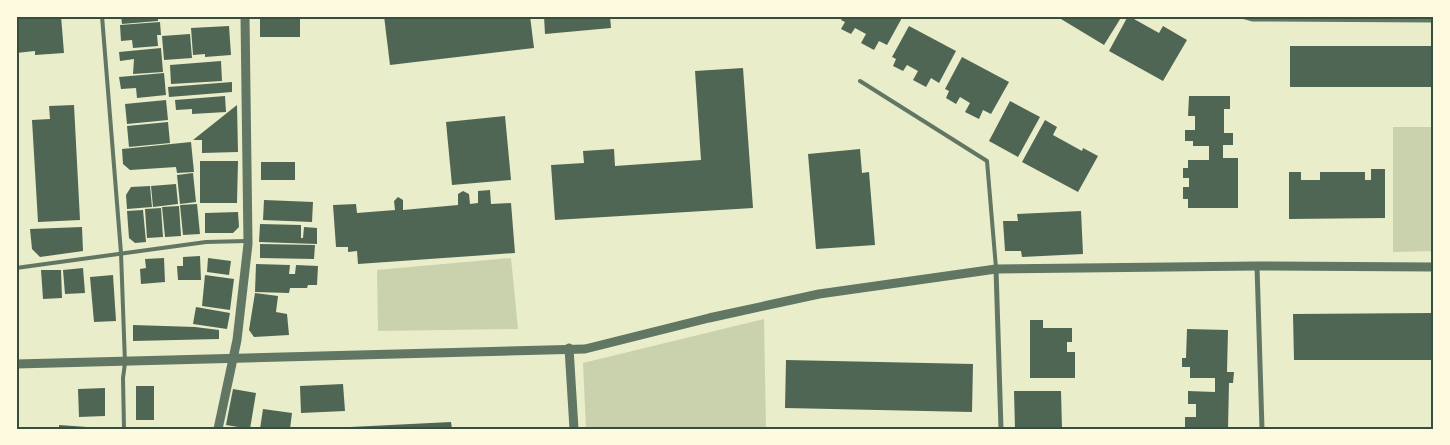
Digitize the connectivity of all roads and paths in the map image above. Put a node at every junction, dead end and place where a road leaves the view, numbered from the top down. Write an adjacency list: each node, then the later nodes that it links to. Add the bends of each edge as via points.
1 (102, 16): 7 (lane)
2 (245, 16): 6 (street)
3 (1242, 16): 4 (street, via 1253,19)
4 (1434, 20)
5 (860, 81): 11 (lane, via 987,161)
6 (248, 241): 7 (lane, via 206,242); 13 (street)
7 (120, 253): 10 (lane); 14 (lane)
8 (1257, 266): 9 (street); 11 (street); 20 (street)
9 (1434, 267)
10 (16, 268)
11 (996, 269): 12 (street, via 819,294 585,349); 19 (street)
12 (569, 348): 13 (street); 18 (street)
13 (233, 359): 14 (street); 17 (street)
14 (125, 363): 15 (street); 16 (lane)
15 (16, 364)
16 (124, 429)
17 (218, 429)
18 (574, 429)
19 (1001, 429)
20 (1262, 429)

